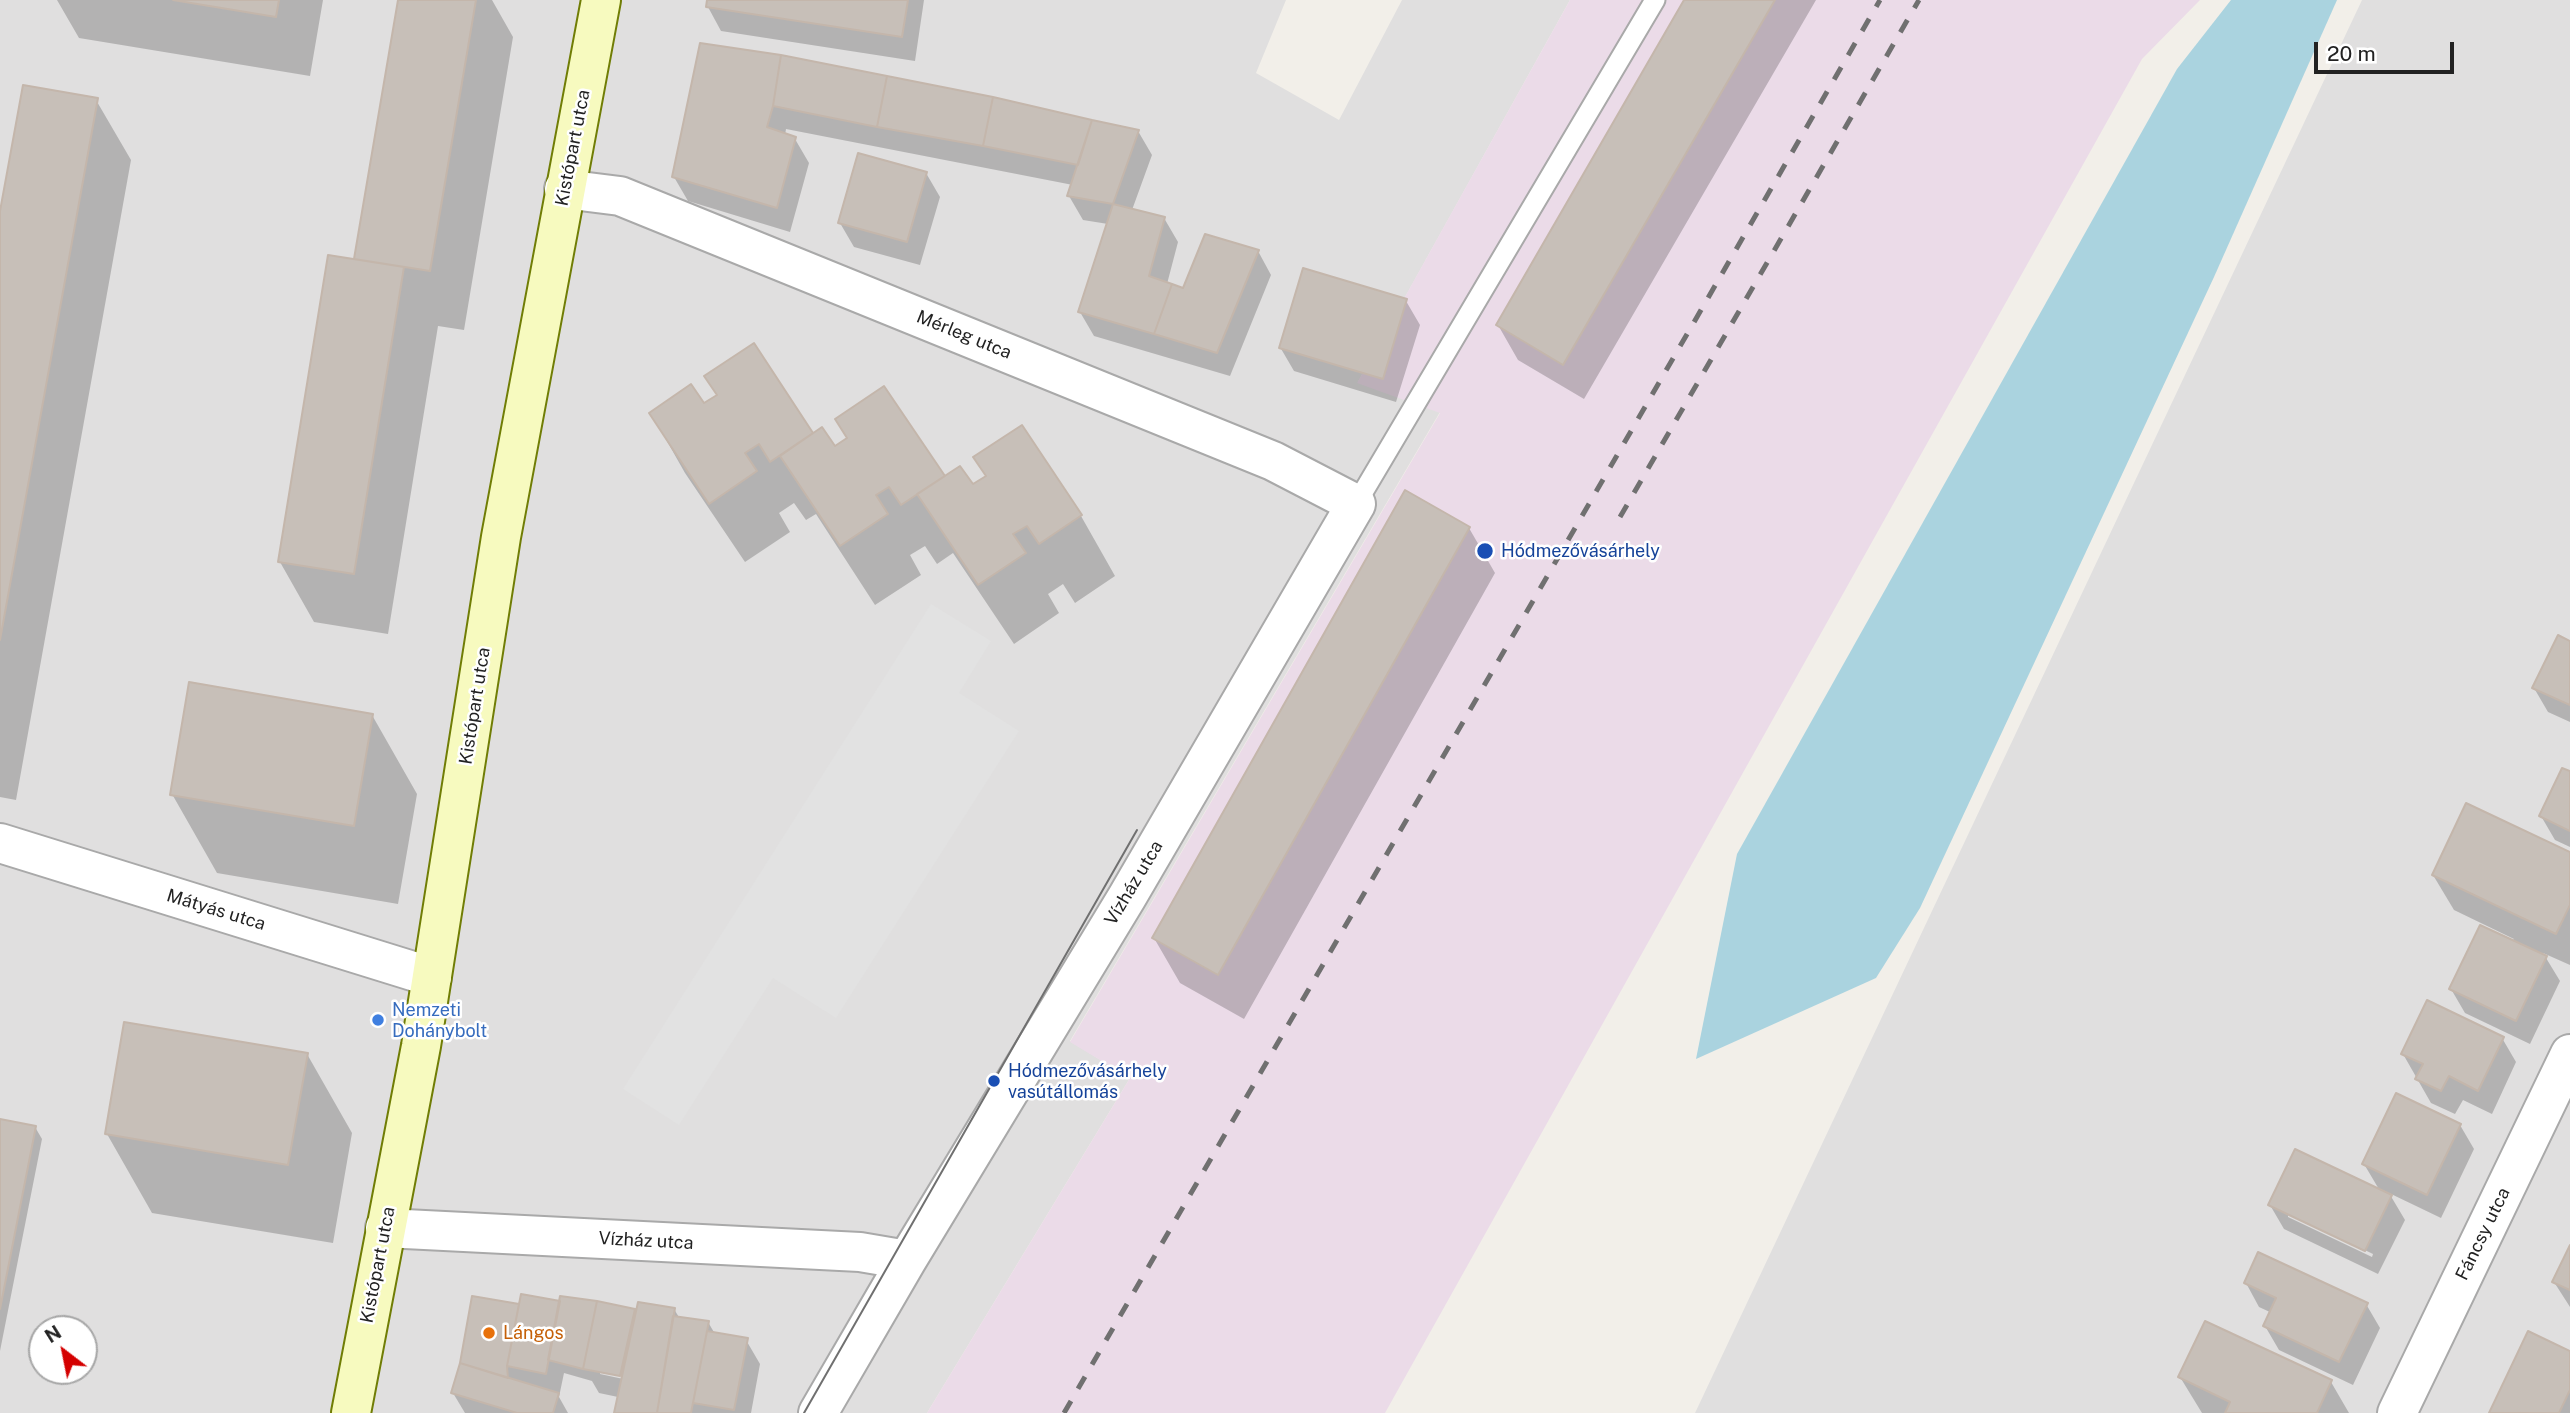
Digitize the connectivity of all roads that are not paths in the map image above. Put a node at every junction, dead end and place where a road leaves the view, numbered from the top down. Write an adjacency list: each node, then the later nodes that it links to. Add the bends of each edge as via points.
1 (601, 0): 3 (street, Kistópart utca)
2 (1655, 0): 4 (lane)
3 (564, 189): 4 (street, Mérleg utca, via 620,196 1273,461); 6 (street, Kistópart utca, via 501,537)
4 (1356, 503): 9 (street, Vízház utca, via 1127,897)
5 (0, 843): 6 (street, Mátyás utca)
6 (432, 977): 8 (street, Kistópart utca)
7 (2570, 1054): 12 (street, Fáncsy utca)
8 (385, 1228): 9 (street, Vízház utca, via 860,1252); 10 (street, Kistópart utca)
9 (907, 1260): 11 (street, Vízház utca)
10 (351, 1413)
11 (818, 1413)
12 (2397, 1413)

